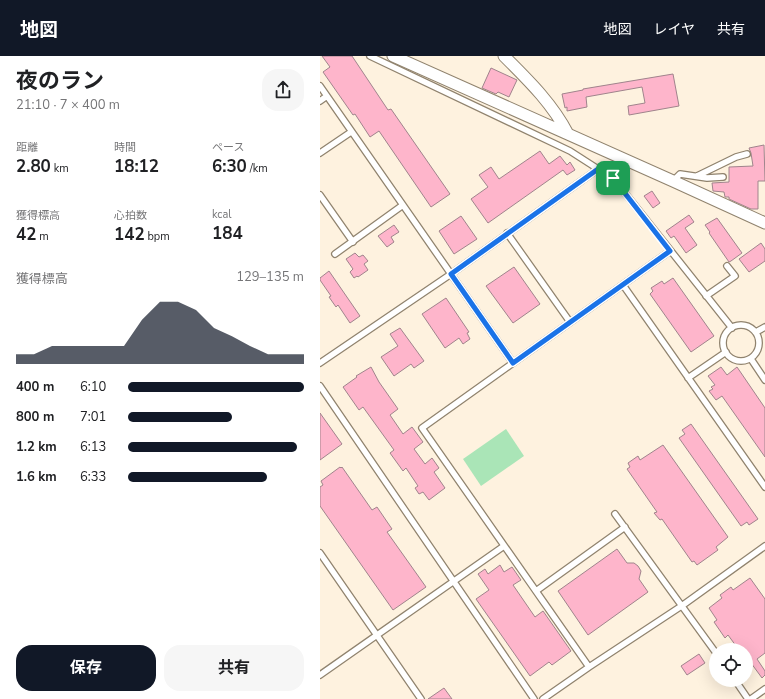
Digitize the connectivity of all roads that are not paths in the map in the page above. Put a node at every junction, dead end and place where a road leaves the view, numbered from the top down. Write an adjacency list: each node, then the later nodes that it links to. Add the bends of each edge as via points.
1 (370, 56): 11 (lane, via 570,151)
2 (393, 56): 8 (street)
3 (504, 56): 8 (street, via 544,98)
4 (320, 86): 5 (lane)
5 (327, 96): 6 (lane); 7 (lane)
6 (320, 101)
7 (351, 132): 9 (lane); 16 (lane)
8 (568, 134): 14 (street)
9 (320, 152)
10 (747, 154): 12 (lane, via 736,156)
11 (598, 169): 18 (lane); 20 (lane, via 613,178)
12 (697, 176): 13 (lane); 14 (lane, via 680,174)
13 (723, 177)
14 (673, 181): 17 (street)
15 (320, 195): 19 (lane)
16 (403, 205): 19 (lane); 23 (lane)
17 (765, 223)
18 (508, 233): 23 (lane); 26 (lane)
19 (353, 242): 21 (lane)
20 (670, 251): 24 (lane); 25 (lane)
21 (335, 254)
22 (727, 266): 25 (lane, via 735,276)
23 (451, 274): 32 (lane); 33 (lane)
24 (623, 285): 26 (lane); 34 (lane)
25 (706, 296): 28 (lane)
26 (570, 322): 33 (lane)
27 (765, 327): 29 (lane)
28 (732, 328): 29 (lane, via 745,325); 30 (lane, via 724,339)
29 (756, 332): 31 (lane, via 759,347)
30 (726, 352): 31 (lane, via 737,360); 34 (lane)
31 (751, 358): 35 (lane)
32 (320, 363)
33 (513, 363): 40 (lane, via 422,428)
34 (688, 378): 37 (lane)
35 (765, 380)
36 (320, 386): 43 (lane)
37 (765, 487)
38 (615, 514): 39 (lane)
39 (625, 527): 44 (lane); 45 (lane)
40 (504, 546): 43 (lane); 44 (lane)
41 (765, 546): 45 (lane)
42 (320, 553): 46 (lane)
43 (454, 581): 46 (lane); 53 (lane)
44 (536, 591): 48 (lane)
45 (682, 605): 47 (lane); 48 (lane)
46 (377, 635): 49 (lane); 52 (lane)
47 (709, 643)
48 (589, 667): 54 (lane)
49 (320, 675)
50 (741, 687): 55 (lane)
51 (765, 689): 55 (lane)
52 (421, 699)
53 (534, 699)
54 (543, 699)
55 (750, 699)

